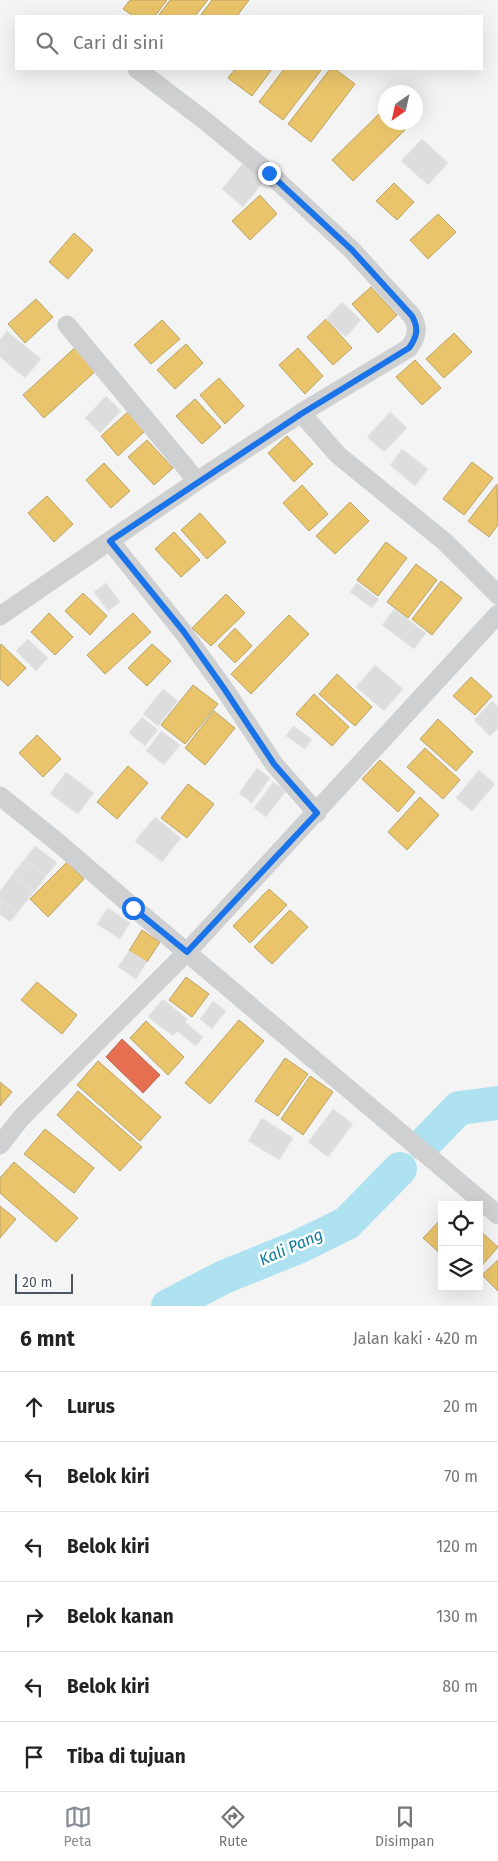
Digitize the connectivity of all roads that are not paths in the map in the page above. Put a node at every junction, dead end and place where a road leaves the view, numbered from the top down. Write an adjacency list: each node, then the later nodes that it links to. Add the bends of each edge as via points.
1 (139, 70): 3 (street, via 276,180 352,250 416,324 417,331 409,348)
2 (67, 325): 4 (street)
3 (301, 414): 4 (street); 6 (street, via 338,455 444,542)
4 (197, 481): 5 (street)
5 (110, 541): 8 (street); 10 (street, via 184,632 270,758)
6 (498, 595)
7 (498, 614): 10 (street)
8 (0, 616)
9 (0, 796): 11 (street)
10 (317, 813): 11 (street)
11 (187, 952): 12 (street, via 21,1118); 13 (street)
12 (0, 1145)
13 (498, 1215)

